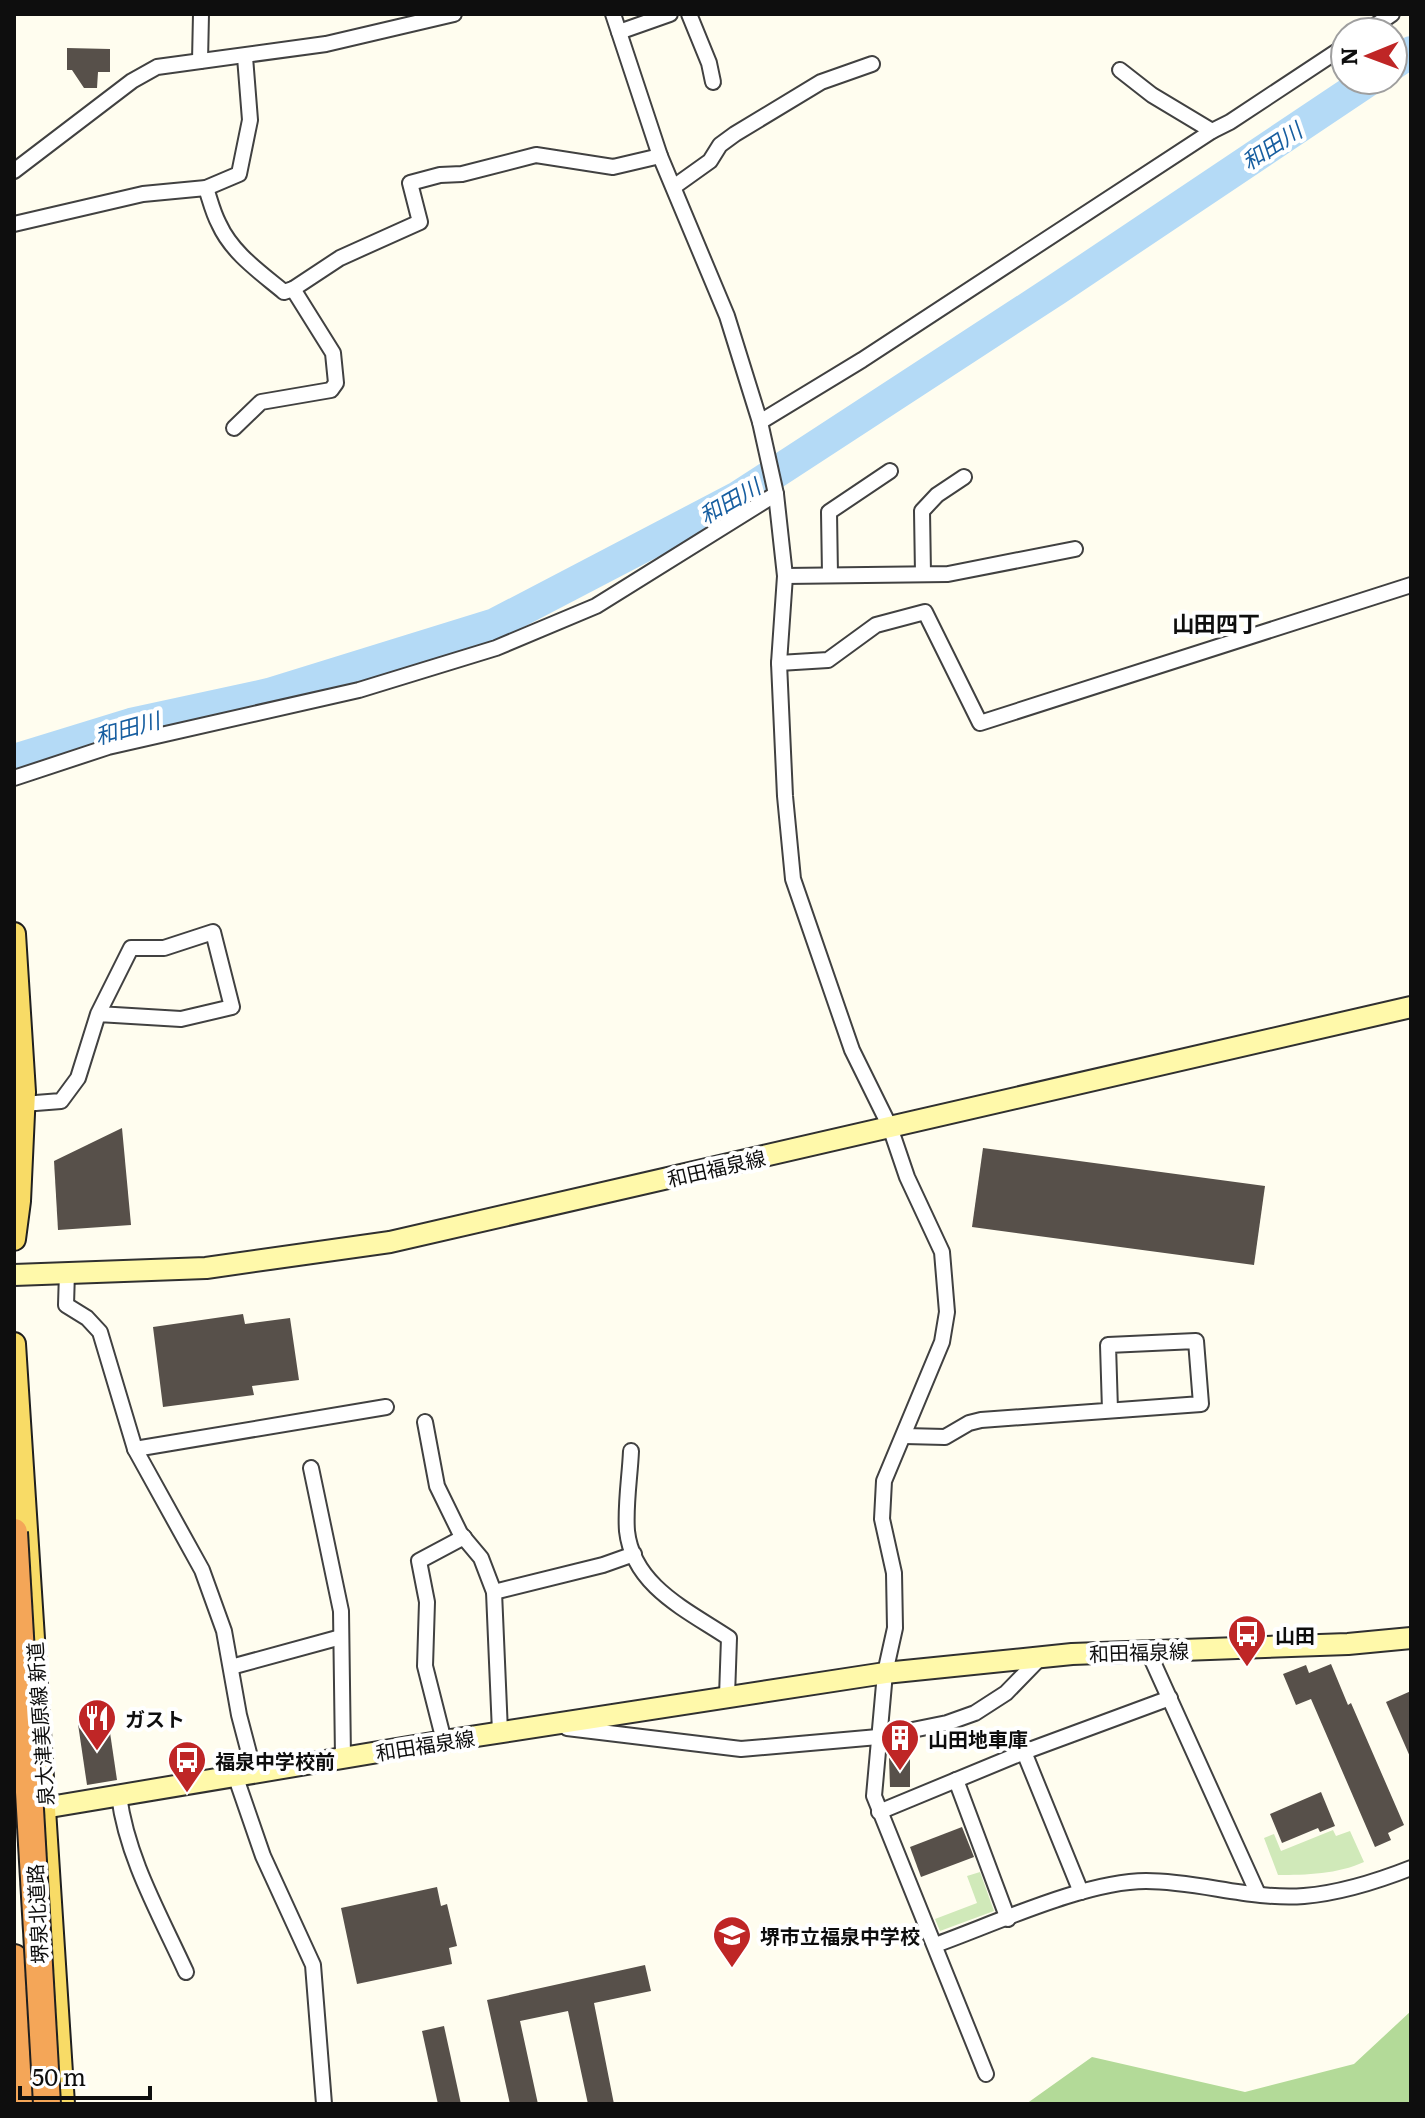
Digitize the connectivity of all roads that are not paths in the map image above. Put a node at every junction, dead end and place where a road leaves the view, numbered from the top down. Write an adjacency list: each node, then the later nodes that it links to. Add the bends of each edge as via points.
1 (201, 14): 9 (street)
2 (454, 14): 7 (street)
3 (613, 14): 6 (street)
4 (670, 14): 6 (street)
5 (689, 14): 12 (street)
6 (619, 32): 14 (street)
7 (245, 57): 9 (street); 17 (street, via 250,120 239,174)
8 (1329, 57): 13 (street)
9 (200, 61): 15 (street, via 157,67 132,81)
10 (872, 64): 16 (street, via 821,82 735,134 710,161)
11 (1120, 70): 13 (street)
12 (713, 82)
13 (1212, 131): 20 (street)
14 (660, 156): 16 (street); 19 (street, via 613,167 536,155 410,183 420,222 340,258)
15 (14, 171)
16 (675, 186): 20 (street, via 727,316)
17 (206, 188): 18 (street, via 143,194); 19 (street, via 219,225 248,263 284,292)
18 (14, 224)
19 (293, 289): 21 (street, via 333,353 336,383 331,390 261,402)
20 (760, 422): 24 (street)
21 (234, 428)
22 (890, 471): 27 (street, via 829,512)
23 (964, 477): 26 (street, via 922,511)
24 (774, 489): 28 (street); 31 (street, via 596,606 496,648 359,690 108,747)
25 (1075, 549): 26 (street, via 948,574)
26 (923, 574): 27 (street)
27 (830, 575): 28 (street)
28 (785, 576): 30 (street)
29 (1411, 585): 30 (street, via 980,723 925,612 876,625 828,660)
30 (779, 663): 36 (street, via 793,879 852,1050)
31 (14, 778)
32 (14, 934): 35 (main road)
33 (1411, 1007): 36 (main road, 和田福泉線)
34 (98, 1014): 34 (street, via 131,948 164,948 213,932 232,1007 181,1019); 35 (street, via 78,1078 61,1101)
35 (23, 1104): 37 (main road)
36 (890, 1127): 38 (main road, 和田福泉線, via 390,1242 206,1268); 44 (street, via 942,1252 947,1312 942,1342)
37 (14, 1239)
38 (67, 1272): 39 (main road, 和田福泉線); 45 (street, via 66,1305 100,1332)
39 (14, 1275)
40 (14, 1344): 69 (main road, 泉大津美原線 新道)
41 (386, 1407): 45 (street)
42 (1110, 1410): 42 (street, via 1108,1345 1196,1341 1201,1404); 44 (street, via 981,1420 945,1437)
43 (425, 1422): 49 (street, via 437,1486)
44 (905, 1436): 57 (street, via 884,1481 882,1519 894,1573 895,1628)
45 (135, 1449): 56 (street, via 202,1570)
46 (631, 1451): 50 (street, via 627,1531)
47 (311, 1468): 52 (street, via 341,1611)
48 (14, 1532): 81 (highway, 堺泉北道路, bridge)
49 (464, 1537): 51 (street, via 481,1558); 63 (street, via 419,1561 427,1602 425,1666)
50 (634, 1554): 51 (street); 58 (street, via 654,1588 729,1638)
51 (494, 1592): 61 (street)
52 (341, 1637): 56 (street); 65 (street)
53 (1411, 1638): 54 (main road, 和田福泉線)
54 (1148, 1651): 55 (main road, 和田福泉線); 59 (street)
55 (1041, 1657): 57 (main road, 和田福泉線); 62 (street, via 1006,1693 975,1713)
56 (231, 1667): 66 (street)
57 (885, 1673): 58 (main road, 和田福泉線); 62 (street)
58 (727, 1696): 60 (main road, 和田福泉線)
59 (1170, 1698): 64 (street); 74 (street)
60 (546, 1725): 61 (main road, 和田福泉線); 62 (street, via 741,1749)
61 (500, 1732): 63 (main road, 和田福泉線)
62 (878, 1737): 70 (street, via 874,1796)
63 (444, 1741): 65 (main road, 和田福泉線)
64 (1024, 1752): 67 (street); 73 (street)
65 (343, 1757): 66 (main road, 和田福泉線)
66 (244, 1773): 68 (main road, 和田福泉線); 83 (street, via 263,1856 313,1965)
67 (956, 1780): 70 (street); 75 (street)
68 (119, 1796): 69 (main road, 和田福泉線); 78 (street, via 134,1856)
69 (45, 1808): 71 (main road, 和田福泉線); 82 (main road, 泉大津美原線 新道)
70 (879, 1812): 76 (street)
71 (14, 1813)
72 (1411, 1868): 74 (street, via 1305,1896)
73 (1081, 1892): 74 (street, via 1144,1881); 75 (street)
74 (1258, 1894)
75 (1008, 1919): 76 (street)
76 (935, 1945): 79 (street)
77 (14, 1958): 80 (highway, 堺泉北道路)
78 (186, 1972)
79 (986, 2074)
80 (23, 2104)
81 (47, 2104)
82 (63, 2104)
83 (324, 2104)

